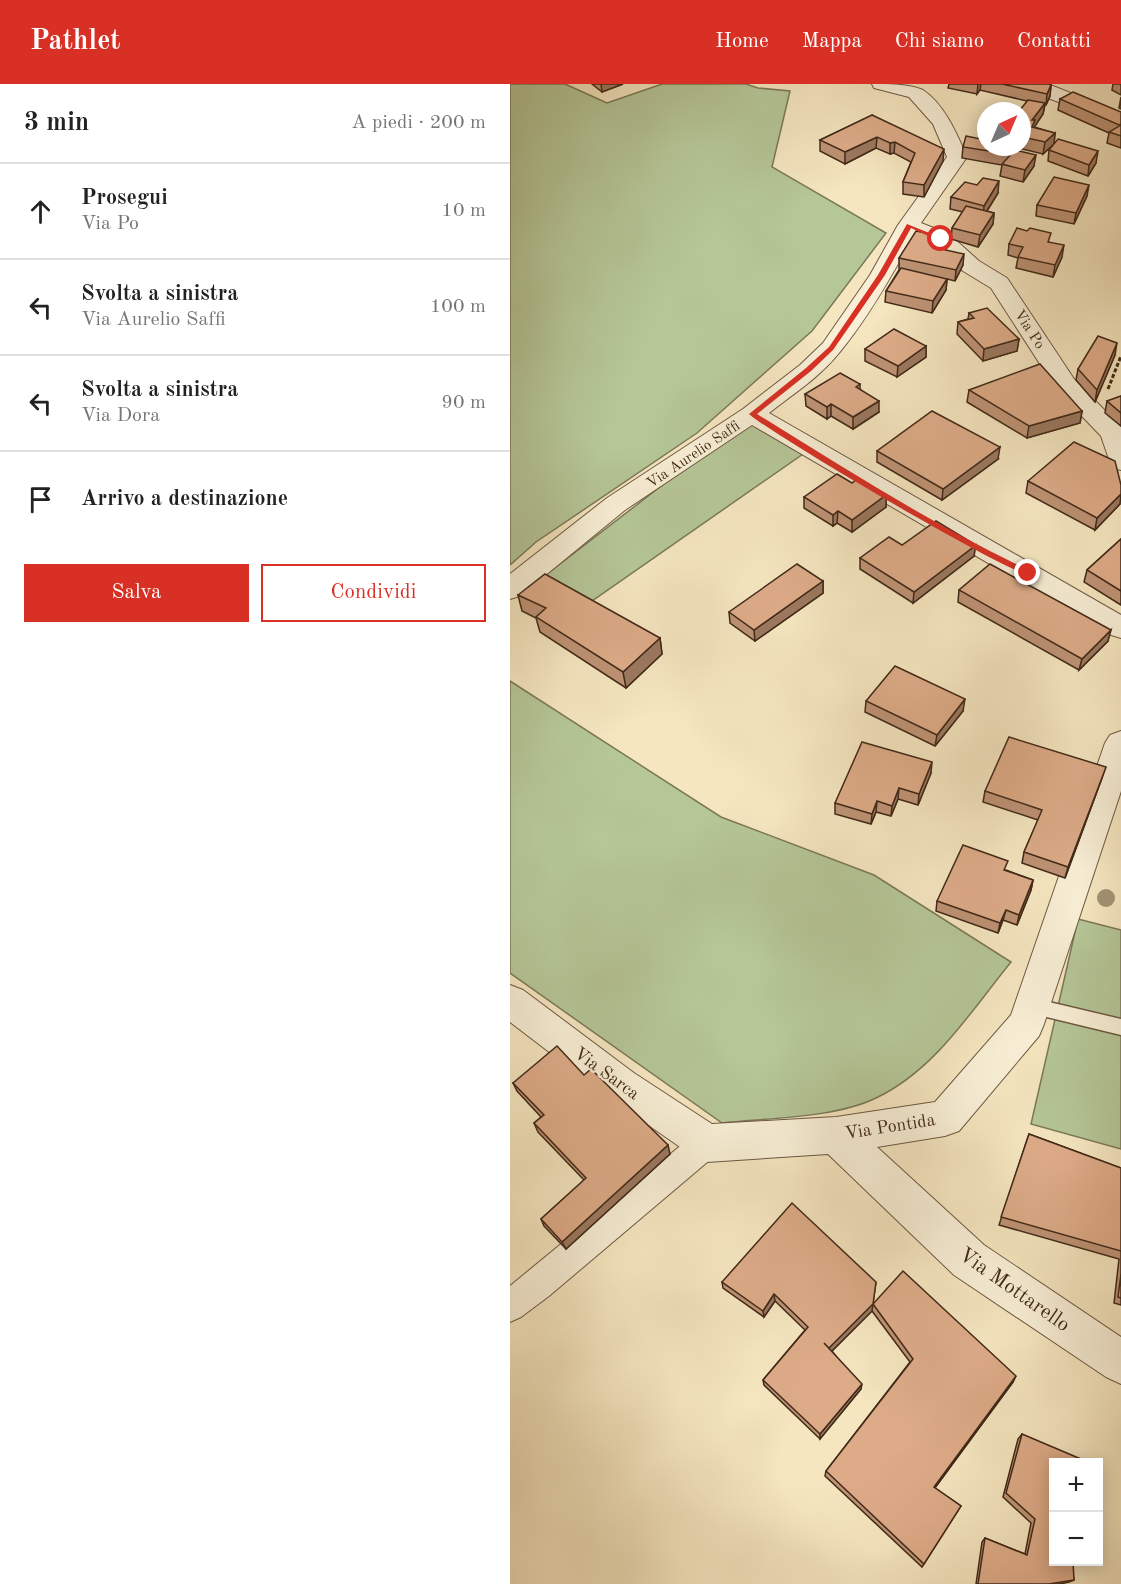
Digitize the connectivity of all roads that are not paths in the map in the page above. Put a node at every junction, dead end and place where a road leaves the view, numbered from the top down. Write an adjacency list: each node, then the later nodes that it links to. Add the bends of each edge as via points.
1 (881, 84): 4 (street, Via Aurelio Saffi, via 924,90 957,157)
2 (1029, 84): 3 (street)
3 (1121, 120)
4 (909, 225): 5 (street, Via Aurelio Saffi, via 881,275 831,348); 6 (street, Via Po, via 941,239 970,266 999,284 1065,384 1113,434)
5 (752, 414): 7 (street, Via Aurelio Saffi, via 616,504); 8 (street, via 855,478)
6 (1121, 462)
7 (510, 590)
8 (1121, 628)
9 (1121, 743): 11 (street, Via Pontida)
10 (510, 1001): 14 (street, Via Sarca)
11 (1032, 1006): 12 (lane); 13 (street, Via Pontida, via 1026,1024 945,1118)
12 (1121, 1027)
13 (836, 1135): 14 (street, Via Pontida); 16 (street, Via Mottarello, via 969,1260)
14 (706, 1143): 15 (street)
15 (510, 1306)
16 (1121, 1362)

